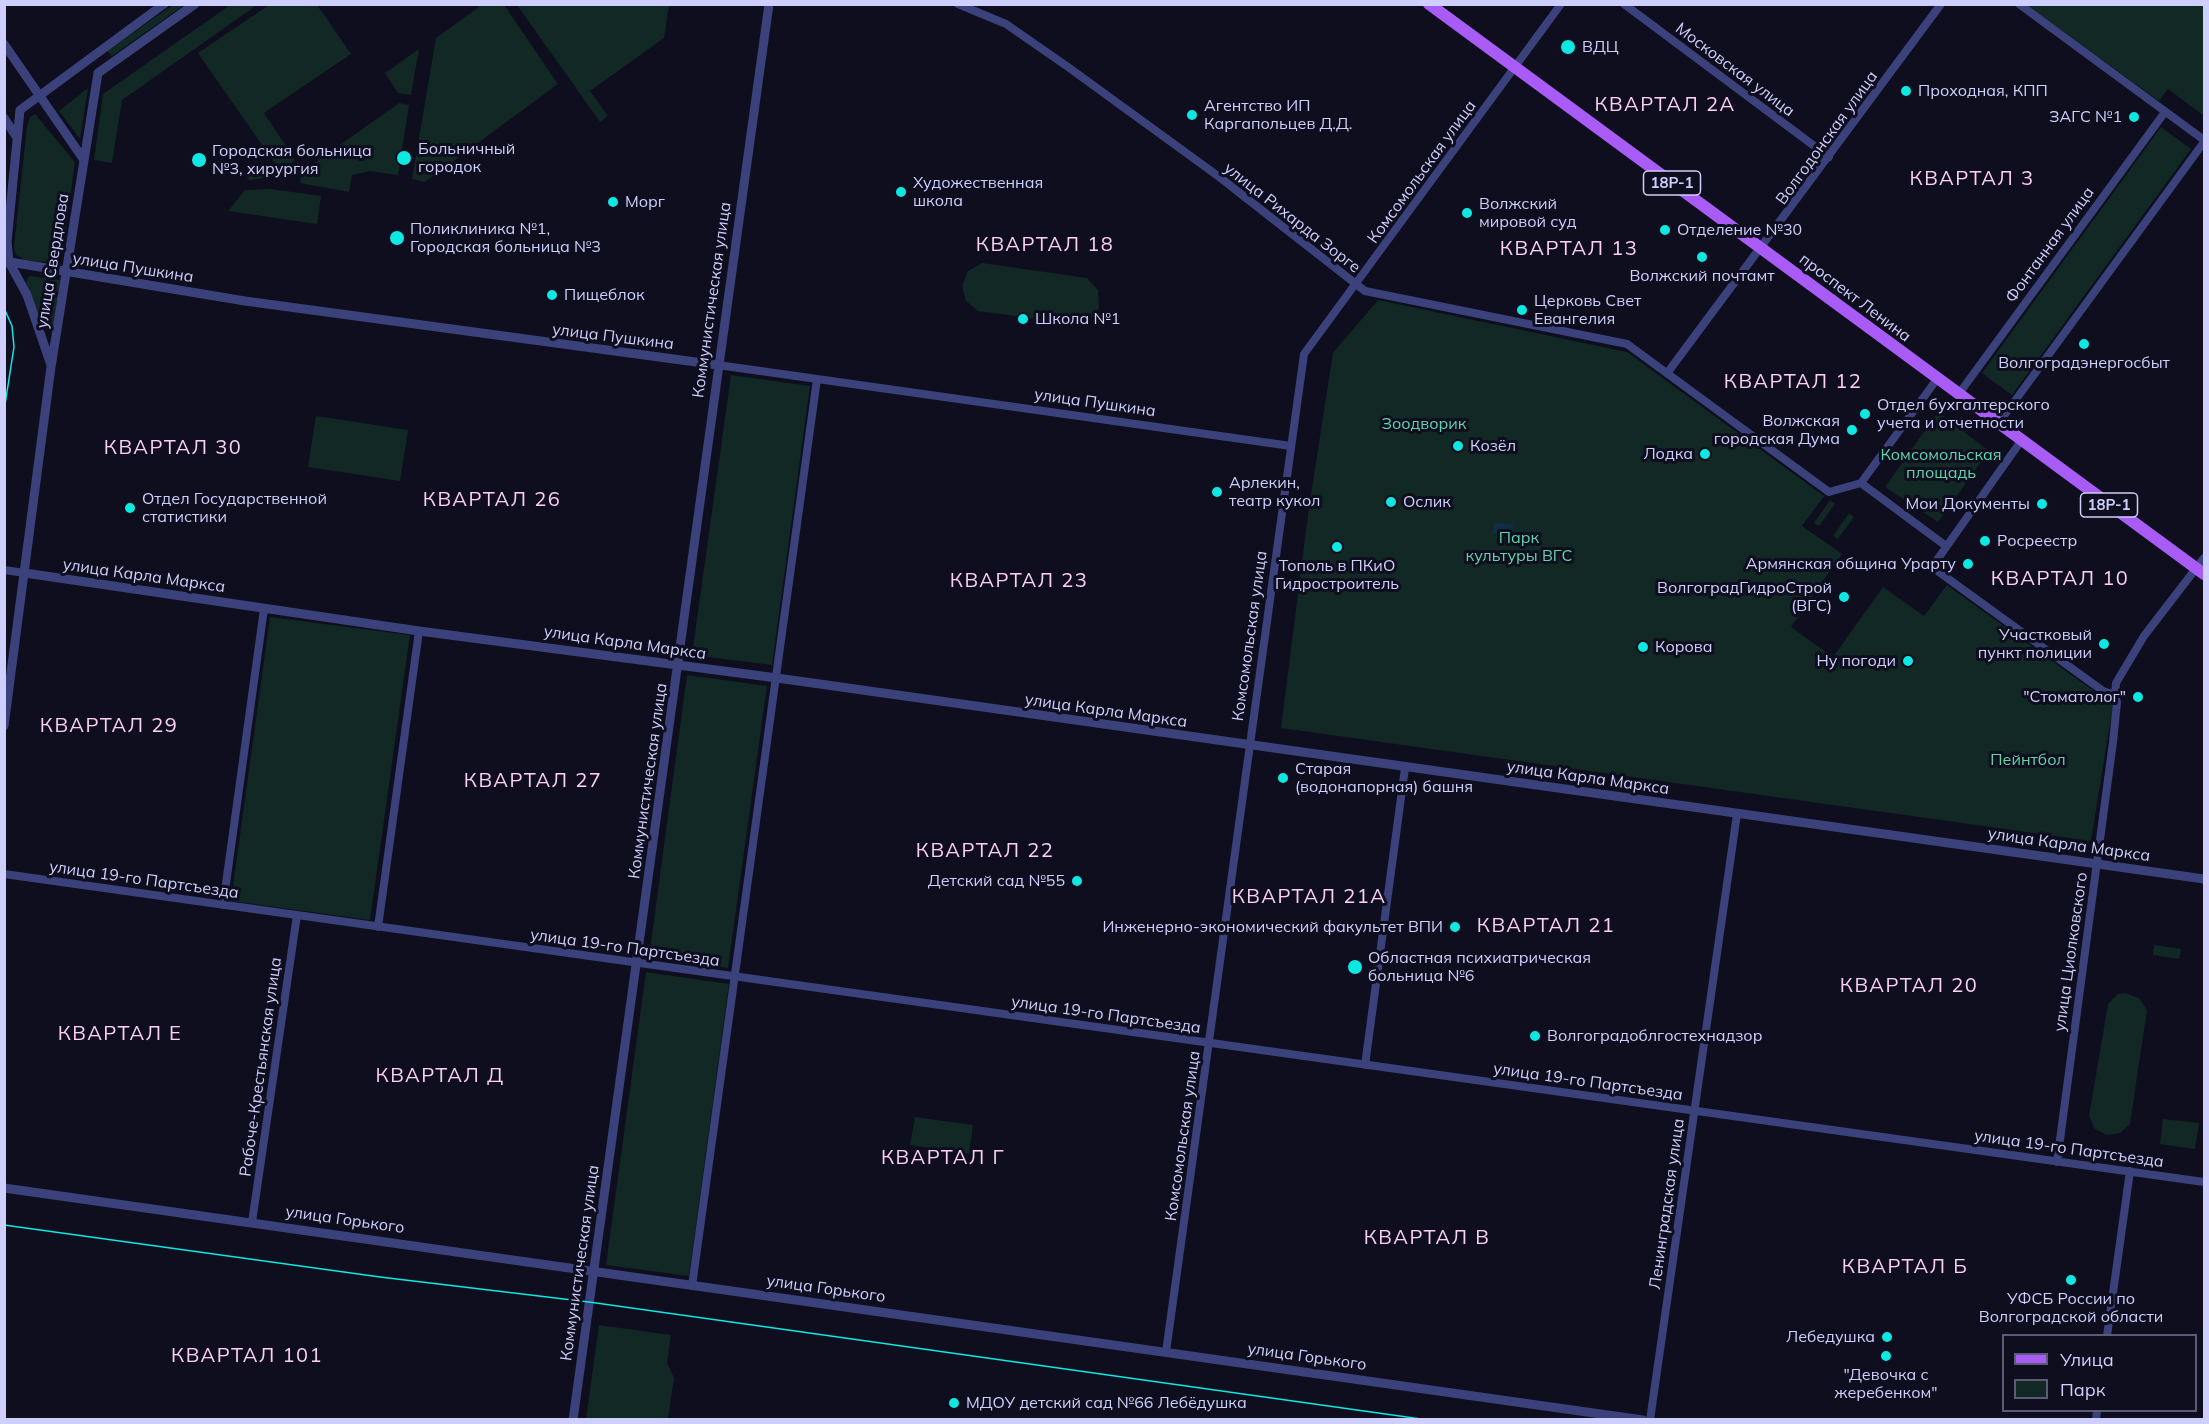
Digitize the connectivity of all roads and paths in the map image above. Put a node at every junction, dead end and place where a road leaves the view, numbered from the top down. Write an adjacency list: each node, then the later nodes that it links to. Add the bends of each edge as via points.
1 (164, 4): 12 (street, улица Свердлова)
2 (195, 4): 18 (street, улица Свердлова, via 98,73)
3 (769, 4): 23 (street, Коммунистическая улица)
4 (958, 4): 22 (street, улица Рихарда Зорге, via 1006,24 1078,74 1218,176)
5 (1429, 4): 11 (main road, проспект Ленина / 18Р-1)
6 (1561, 4): 11 (street, Комсомольская улица)
7 (1624, 4): 17 (street, Московская улица)
8 (1941, 4): 17 (street, Волгодонская улица)
9 (2019, 4): 13 (street)
10 (4, 44): 12 (street)
11 (1515, 69): 19 (main road, проспект Ленина / 18Р-1); 22 (street, Комсомольская улица)
12 (39, 94): 15 (street, улица Свердлова, via 20,110); 18 (street)
13 (2165, 112): 16 (street); 28 (street, Фонтанная улица)
14 (4, 118): 15 (street)
15 (16, 136): 20 (street, улица Свердлова)
16 (2205, 141): 29 (street)
17 (1829, 157): 19 (street, Волгодонская улица)
18 (84, 160): 21 (street, улица Свердлова)
19 (1762, 248): 25 (street, Волгодонская улица); 27 (main road, проспект Ленина / 18Р-1)
20 (7, 261): 21 (street, улица Пушкина); 24 (street, улица Свердлова, via 27,295)
21 (67, 273): 23 (street, улица Пушкина, via 445,330); 24 (street, улица Свердлова)
22 (1356, 286): 25 (street, улица Рихарда Зорге, via 1365,291 1627,344); 31 (street, Комсомольская улица, via 1304,354)
23 (718, 365): 26 (street, улица Пушкина); 39 (street, Коммунистическая улица)
24 (51, 367): 36 (street, улица Свердлова)
25 (1668, 372): 32 (street, улица Рихарда Зорге, via 1829,492)
26 (817, 379): 31 (street, улица Пушкина); 40 (street)
27 (1937, 379): 28 (main road, проспект Ленина / 18Р-1); 32 (street)
28 (1958, 395): 29 (main road, проспект Ленина / 18Р-1)
29 (1998, 424): 30 (main road, проспект Ленина / 18Р-1)
30 (2021, 441): 33 (street); 34 (main road, проспект Ленина / 18Р-1)
31 (1291, 446): 43 (street, Комсомольская улица)
32 (1861, 483): 33 (street)
33 (1946, 546): 41 (street, via 1932,567 2103,691)
34 (2202, 567): 41 (street, улица Циолковского, via 2144,636 2116,683)
35 (4, 570): 36 (street, улица Карла Маркса)
36 (25, 573): 37 (street, улица Карла Маркса); 42 (street, улица Свердлова)
37 (264, 609): 38 (street, улица Карла Маркса); 49 (street)
38 (419, 631): 39 (street, улица Карла Маркса); 51 (street)
39 (679, 666): 40 (street, улица Карла Маркса); 52 (street, Коммунистическая улица)
40 (777, 678): 43 (street, улица Карла Маркса); 53 (street)
41 (2115, 695): 46 (street, улица Циолковского)
42 (4, 726)
43 (1248, 746): 44 (street, улица Карла Маркса); 54 (street, Комсомольская улица)
44 (1405, 768): 45 (street, улица Карла Маркса); 55 (street)
45 (1737, 814): 46 (street, улица Карла Маркса); 56 (street, Ленинградская улица)
46 (2096, 864): 48 (street, улица Карла Маркса); 57 (street, улица Циолковского)
47 (4, 874): 49 (street, улица 19-го Партсъезда)
48 (2205, 879)
49 (224, 905): 50 (street, улица 19-го Партсъезда)
50 (297, 915): 51 (street, улица 19-го Партсъезда); 61 (street, Рабоче-Крестьянская улица)
51 (378, 927): 52 (street, улица 19-го Партсъезда)
52 (638, 964): 53 (street, улица 19-го Партсъезда); 62 (street, Коммунистическая улица)
53 (736, 977): 54 (street, улица 19-го Партсъезда); 63 (street)
54 (1210, 1043): 55 (street, улица 19-го Партсъезда); 65 (street, Комсомольская улица)
55 (1365, 1065): 56 (street, улица 19-го Партсъезда)
56 (1694, 1111): 57 (street, улица 19-го Партсъезда); 68 (street, Ленинградская улица)
57 (2057, 1162): 58 (street, улица 19-го Партсъезда)
58 (2130, 1171): 59 (street, улица 19-го Партсъезда); 64 (street)
59 (2205, 1182)
60 (4, 1188): 61 (street, улица Горького)
61 (252, 1222): 62 (street, улица Горького)
62 (593, 1272): 63 (street, улица Горького); 66 (street, Коммунистическая улица)
63 (692, 1286): 65 (street, улица Горького)
64 (2107, 1334)
65 (1166, 1353): 67 (street, улица Горького)
66 (573, 1419)
67 (1643, 1419)
68 (1650, 1419)

